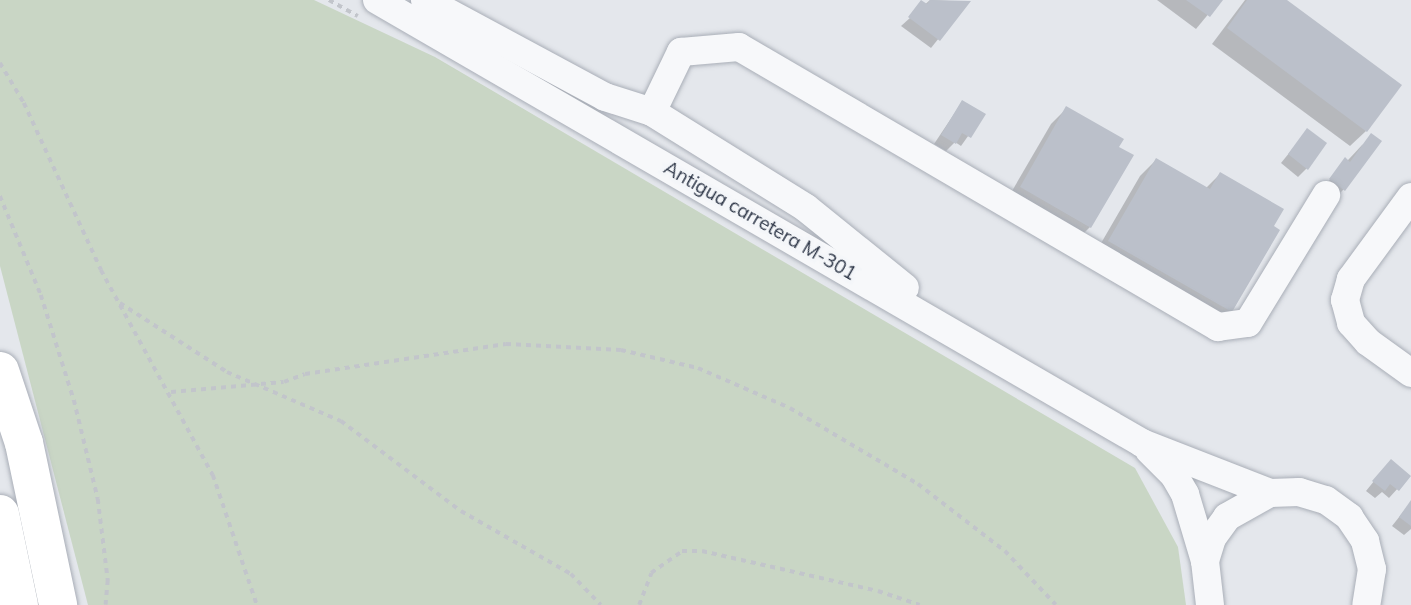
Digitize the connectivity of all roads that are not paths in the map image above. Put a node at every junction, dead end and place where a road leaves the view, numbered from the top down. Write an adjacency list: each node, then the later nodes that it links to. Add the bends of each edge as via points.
1 (377, 0): 6 (street, Antigua carretera M-301)
2 (425, 0): 3 (street, via 605,97)
3 (652, 113): 4 (street, via 681,52 739,47 1218,327 1248,323); 6 (street, via 806,208)
4 (1326, 195)
5 (1411, 197): 8 (street, via 1351,279 1345,300 1351,323 1368,342)
6 (975, 345): 9 (street, Antigua carretera M-301)
7 (0, 370): 15 (highway, via 24,443)
8 (1411, 373)
9 (1142, 443): 10 (street, Antigua carretera M-301); 12 (street, Antigua carretera M-301, via 1174,475 1185,494)
10 (1270, 493): 12 (street, via 1227,517); 13 (street, via 1299,492 1326,500 1365,541)
11 (0, 514): 14 (highway)
12 (1205, 561): 16 (street, Antigua carretera M-301)
13 (1372, 569): 17 (street); 18 (street)
14 (19, 605)
15 (58, 605)
16 (1210, 605)
17 (1366, 605)
18 (1389, 605)

